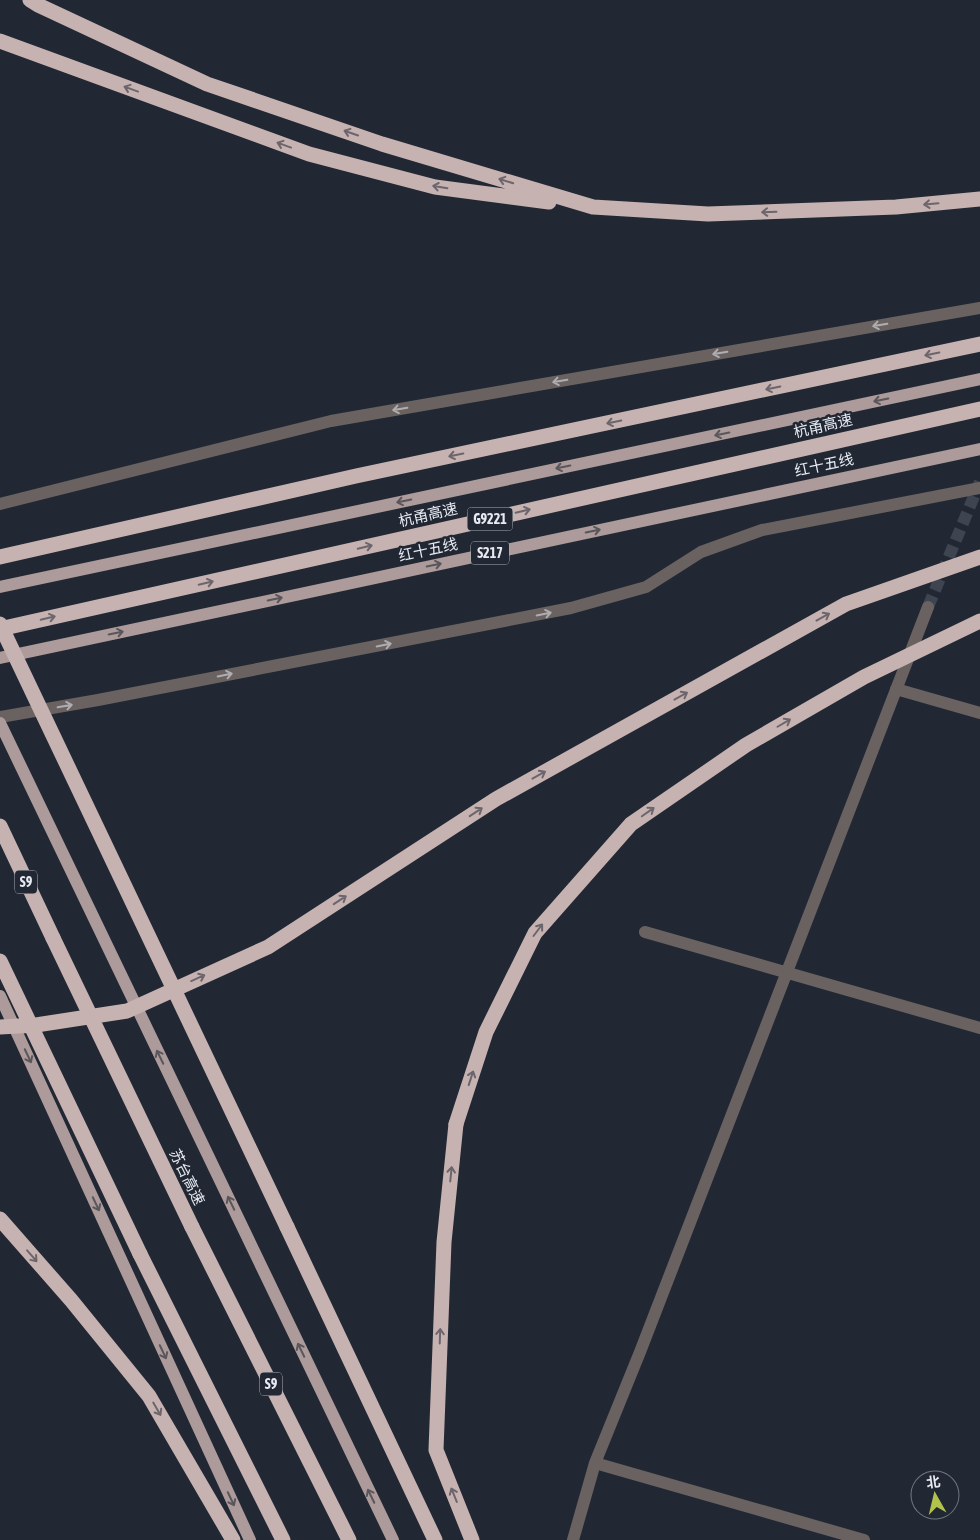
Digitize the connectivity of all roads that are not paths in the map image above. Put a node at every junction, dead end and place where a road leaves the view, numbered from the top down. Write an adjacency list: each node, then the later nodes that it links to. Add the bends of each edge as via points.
1 (30, 0): 4 (highway, one-way to 1, via 382,144 208,84)
2 (0, 41): 4 (highway, one-way to 2, via 435,187 309,154)
3 (980, 199): 4 (highway, one-way to 4, via 896,207 708,214)
4 (593, 207)
5 (980, 308): 11 (street, one-way to 11, via 331,421)
6 (980, 344): 12 (highway, one-way to 12, via 356,476)
7 (980, 379): 14 (main road, one-way to 14)
8 (980, 409): 18 (highway, 杭甬高速 / G9221, one-way to 8, bridge)
9 (980, 449): 19 (main road, 红十五线 / S217, one-way to 9)
10 (980, 488): 22 (street, one-way to 10, via 571,608 646,586 701,552 762,530)
11 (0, 504)
12 (0, 556)
13 (980, 557): 29 (highway, one-way to 13, bridge, via 36,1025 127,1011 268,947 496,799 846,604)
14 (0, 587)
15 (928, 607): 20 (street)
16 (980, 621): 39 (highway, one-way to 16, bridge, via 436,1450 444,1242 456,1124 486,1032 535,932 631,824 746,745 864,677)
17 (0, 624): 38 (highway, bridge)
18 (0, 629)
19 (0, 658)
20 (896, 689): 21 (street); 27 (street)
21 (980, 713)
22 (0, 717)
23 (0, 723): 37 (main road, one-way to 23)
24 (0, 826): 36 (highway, 苏台高速 / S9, bridge, via 192,1227)
25 (645, 932): 27 (street)
26 (0, 961): 35 (highway, bridge, via 140,1254)
27 (786, 973): 30 (street); 32 (street)
28 (0, 996): 34 (main road, one-way to 34)
29 (0, 1026)
30 (980, 1028)
31 (0, 1219): 33 (highway, one-way to 33, via 149,1396)
32 (595, 1463): 40 (street); 41 (street)
33 (233, 1540)
34 (250, 1540)
35 (283, 1540)
36 (349, 1540)
37 (392, 1540)
38 (436, 1540)
39 (472, 1540)
40 (573, 1540)
41 (864, 1540)

